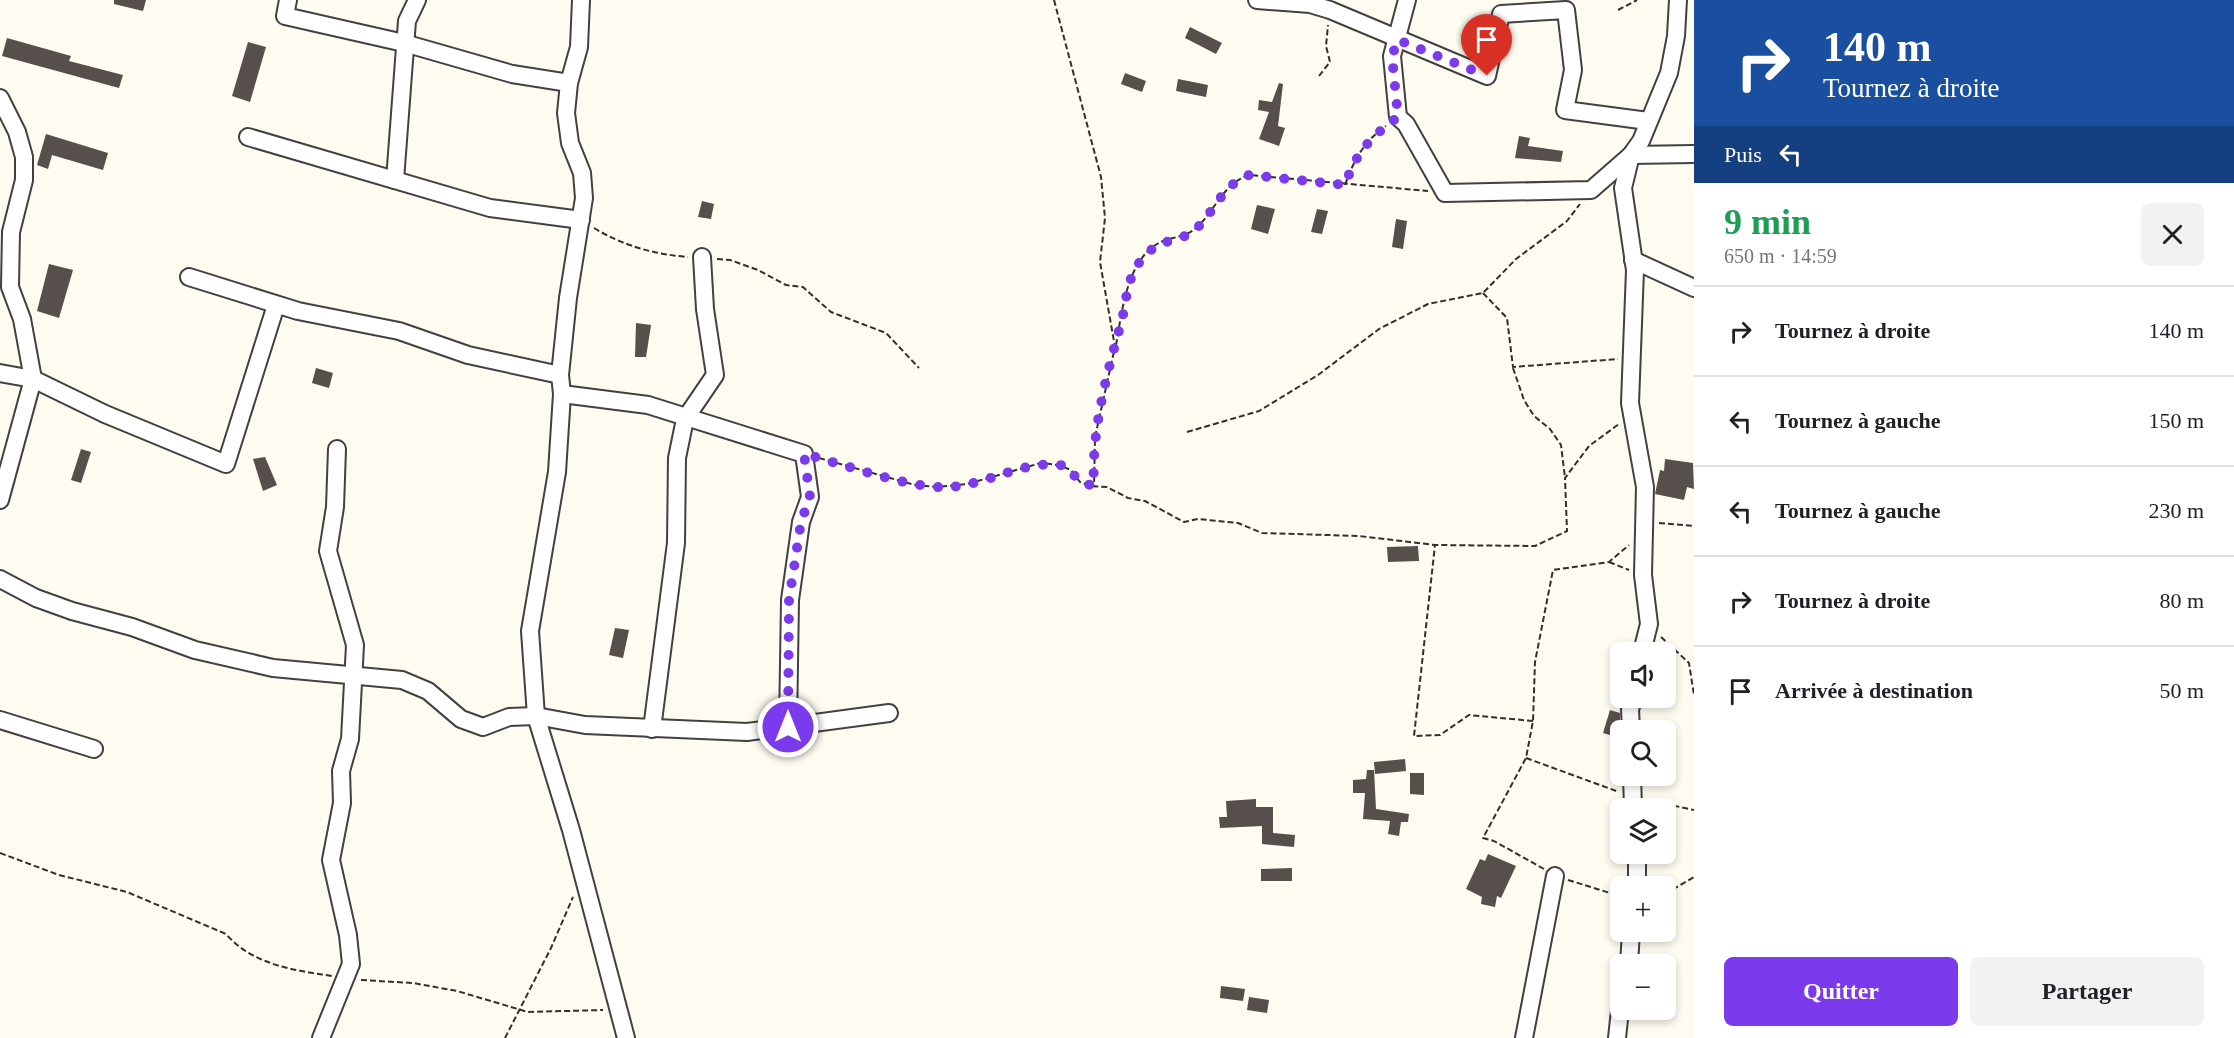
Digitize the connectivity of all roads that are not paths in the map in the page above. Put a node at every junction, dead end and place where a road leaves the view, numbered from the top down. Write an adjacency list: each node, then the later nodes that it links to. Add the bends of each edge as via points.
1 (288, 0): 10 (street, via 285,16)
2 (417, 0): 10 (street, via 407,21)
3 (581, 0): 11 (street, via 579,46)
4 (1257, 0): 7 (street)
5 (1407, 0): 9 (street)
6 (1678, 0): 13 (street, via 1669,73)
7 (1279, 1): 9 (street, via 1330,10)
8 (1545, 5): 9 (street, via 1501,14 1487,76); 13 (street, via 1566,10 1568,19 1572,70 1565,110)
9 (1398, 40): 16 (street, via 1392,56 1398,117 1406,123 1445,193 1591,190)
10 (404, 43): 11 (street, via 513,74); 17 (street)
11 (569, 83): 18 (street, via 566,113 570,143 582,173)
12 (0, 98): 26 (street, via 24,157 24,180 11,232 10,287 22,319)
13 (1648, 121): 16 (street)
14 (248, 137): 17 (street)
15 (1694, 154): 16 (street)
16 (1631, 155): 20 (street, via 1623,188)
17 (395, 180): 18 (street, via 490,208)
18 (581, 220): 25 (street, via 567,298)
19 (702, 257): 28 (street, via 715,375)
20 (1633, 260): 22 (street); 32 (street, via 1630,403 1646,488 1643,575 1649,624)
21 (189, 277): 23 (street)
22 (1694, 288)
23 (276, 305): 25 (street, via 399,331 468,355); 26 (street, via 226,464 105,414)
24 (0, 372): 26 (street)
25 (560, 375): 27 (street)
26 (33, 379): 30 (street)
27 (562, 394): 28 (street, via 648,405); 35 (street, via 557,472 530,631)
28 (685, 418): 37 (street, via 804,454 810,497 801,522 789,600); 38 (street, via 677,458 676,543)
29 (337, 449): 33 (street, via 335,507 328,551 353,634)
30 (0, 500)
31 (0, 579): 33 (street, via 36,598 195,650 273,668)
32 (1644, 642)
33 (354, 677): 35 (street, via 402,680 428,691 461,719 483,727 509,717); 42 (street, via 350,739 341,771 342,803 332,860 351,964)
34 (889, 713): 37 (street)
35 (536, 716): 38 (street, via 585,725); 43 (street)
36 (0, 720): 39 (street)
37 (788, 727): 38 (street, via 747,732)
38 (652, 729)
39 (94, 749)
40 (1555, 876): 44 (street)
41 (1619, 1020): 45 (street)
42 (321, 1038)
43 (626, 1038)
44 (1524, 1038)
45 (1617, 1038)

